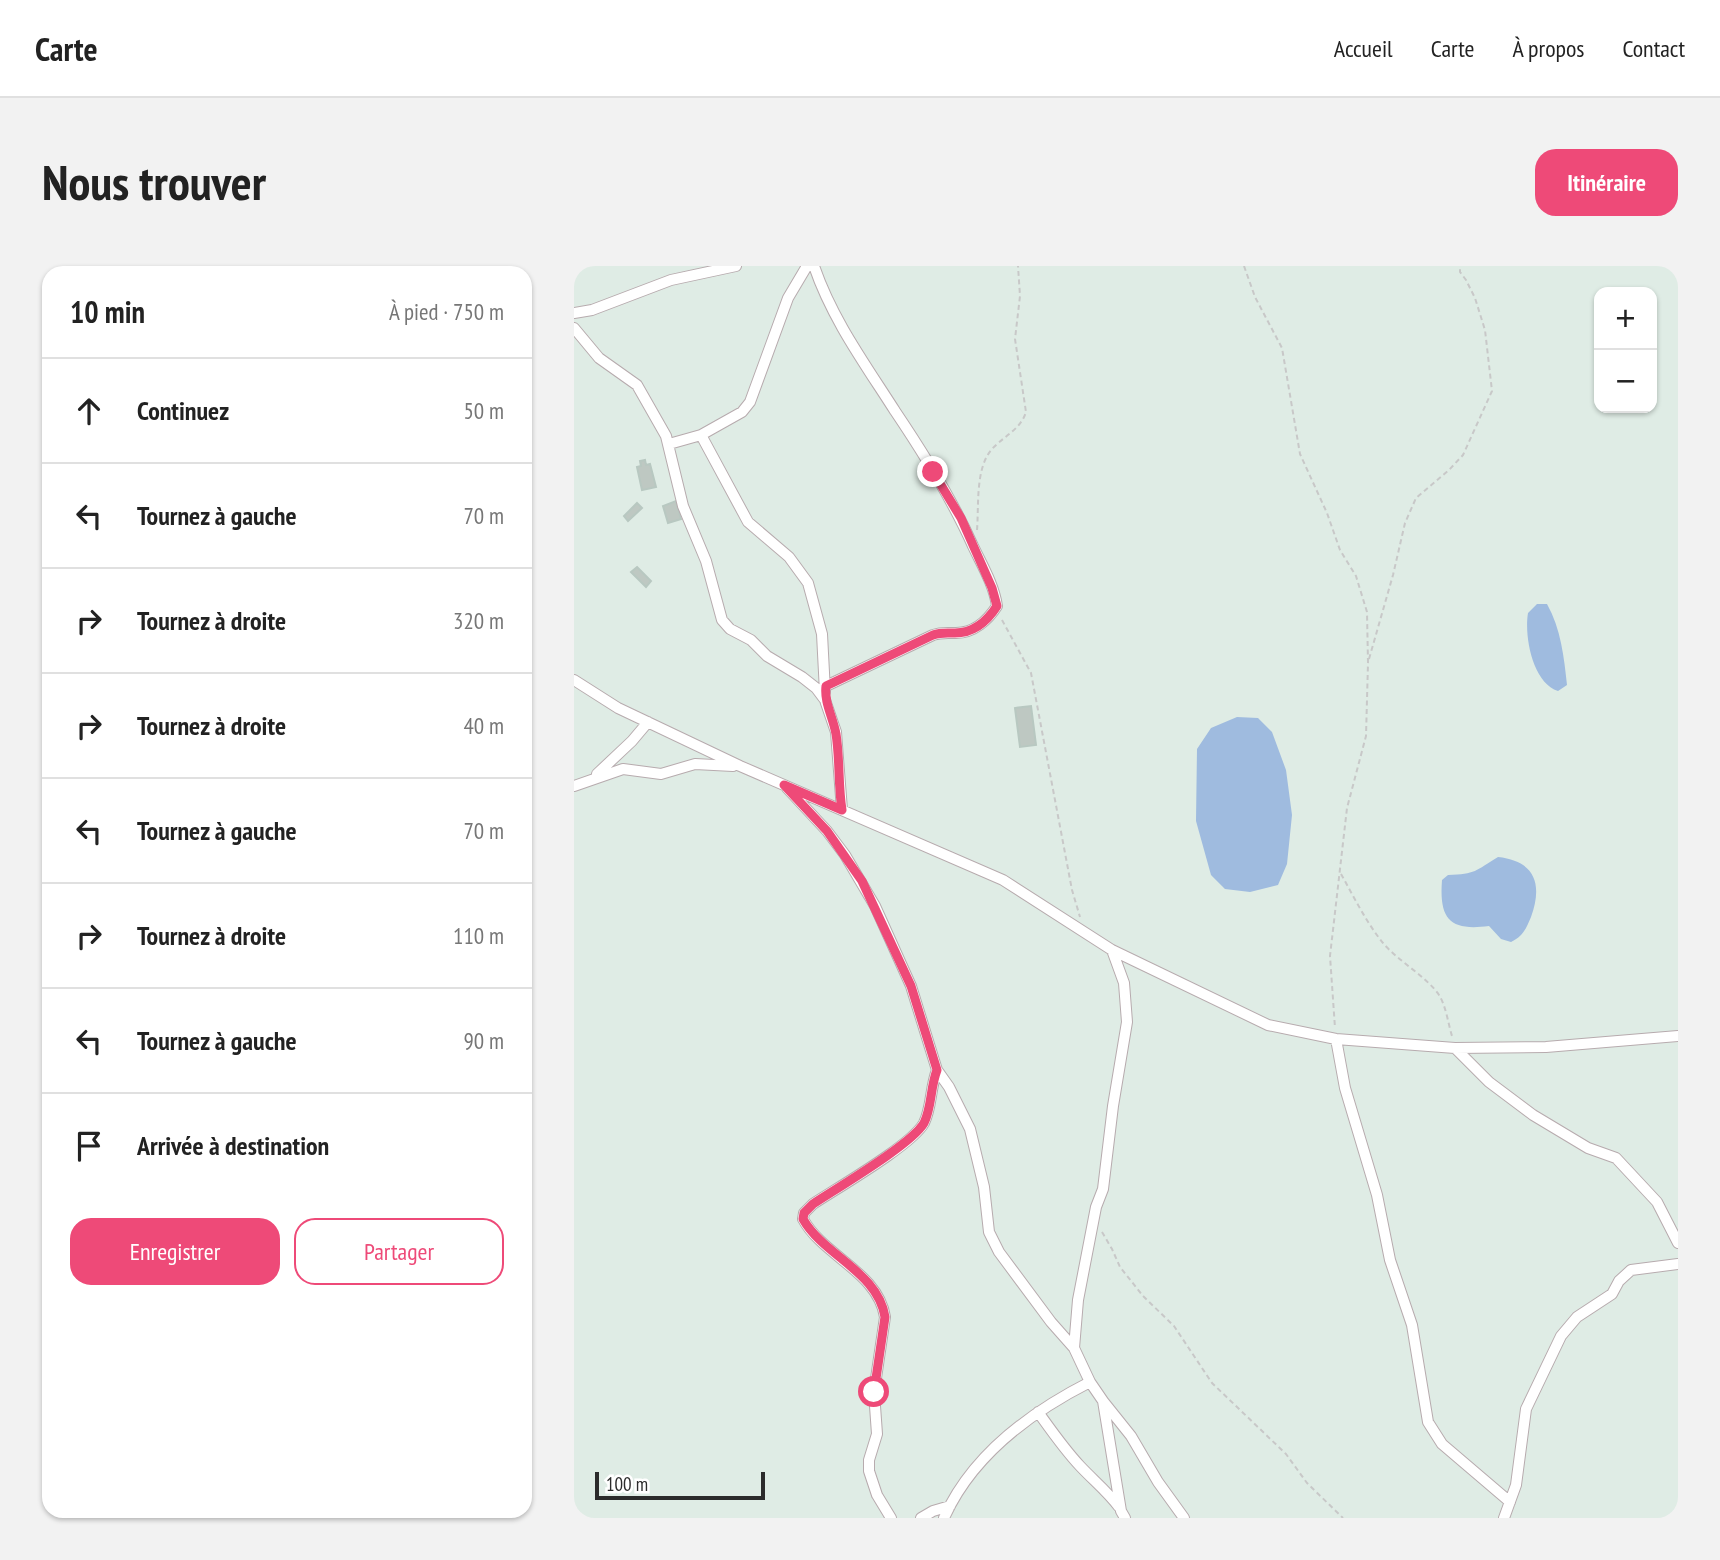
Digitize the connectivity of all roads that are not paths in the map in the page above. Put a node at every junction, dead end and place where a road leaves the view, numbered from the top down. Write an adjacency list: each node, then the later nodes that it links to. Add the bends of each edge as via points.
1 (736, 266): 4 (street, via 671,280)
2 (807, 266): 6 (street, via 788,298 750,402 743,412)
3 (814, 266): 9 (street, via 825,297 861,360 961,518 997,606 990,618 975,628 940,632)
4 (574, 313)
5 (574, 328): 7 (street, via 599,358 637,385)
6 (701, 435): 7 (street); 9 (street, via 747,522 789,557 808,583 822,634)
7 (669, 443): 10 (street, via 683,506 706,561 722,620 802,677)
8 (574, 680): 11 (street)
9 (826, 686): 10 (street)
10 (825, 700): 16 (street, via 836,732)
11 (648, 722): 12 (street); 13 (street)
12 (740, 766): 13 (street, via 695,764 662,774 623,769); 14 (street)
13 (592, 780): 15 (street)
14 (784, 785): 16 (street); 21 (street, via 827,831 862,881 911,986)
15 (574, 786)
16 (842, 810): 17 (street, via 1003,880)
17 (1112, 950): 19 (street, via 1268,1025); 24 (street, via 1124,983 1127,1022)
18 (1678, 1037): 20 (street)
19 (1336, 1040): 20 (street); 28 (street, via 1390,1261 1412,1325 1428,1422 1442,1444)
20 (1455, 1048): 22 (street, via 1532,1115 1588,1148 1616,1158 1657,1202)
21 (937, 1070): 24 (street, via 970,1129 989,1232 999,1252); 31 (street, via 928,1114 917,1133 813,1204 803,1219 860,1275 883,1306 874,1392 877,1434 869,1471)
22 (1678, 1243)
23 (1678, 1264): 28 (street, via 1631,1270 1612,1294 1577,1317 1561,1336 1526,1409)
24 (1074, 1348): 25 (street)
25 (1090, 1382): 26 (street); 27 (street)
26 (1103, 1401): 30 (street); 34 (street)
27 (1038, 1412): 29 (street, via 975,1469); 30 (street)
28 (1510, 1502): 35 (street)
29 (950, 1506): 32 (street); 33 (street)
30 (1123, 1514)
31 (891, 1518)
32 (921, 1518)
33 (944, 1518)
34 (1184, 1518)
35 (1504, 1518)

